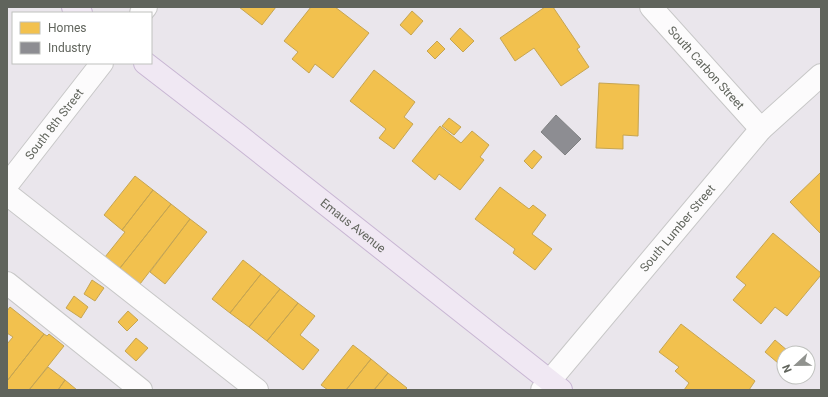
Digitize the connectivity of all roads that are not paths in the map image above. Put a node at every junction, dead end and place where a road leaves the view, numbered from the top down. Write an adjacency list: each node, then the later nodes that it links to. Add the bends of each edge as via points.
1 (651, 7): 5 (street, South Carbon Street)
2 (101, 64): 6 (street, South 8th Street)
3 (146, 64): 9 (main road, Emaus Avenue, via 250,144)
4 (821, 75): 5 (street, South Lumber Street)
5 (761, 129): 9 (street, South Lumber Street)
6 (7, 185)
7 (7, 194): 11 (street)
8 (7, 283): 10 (street)
9 (551, 387)
10 (141, 390)
11 (257, 390)

